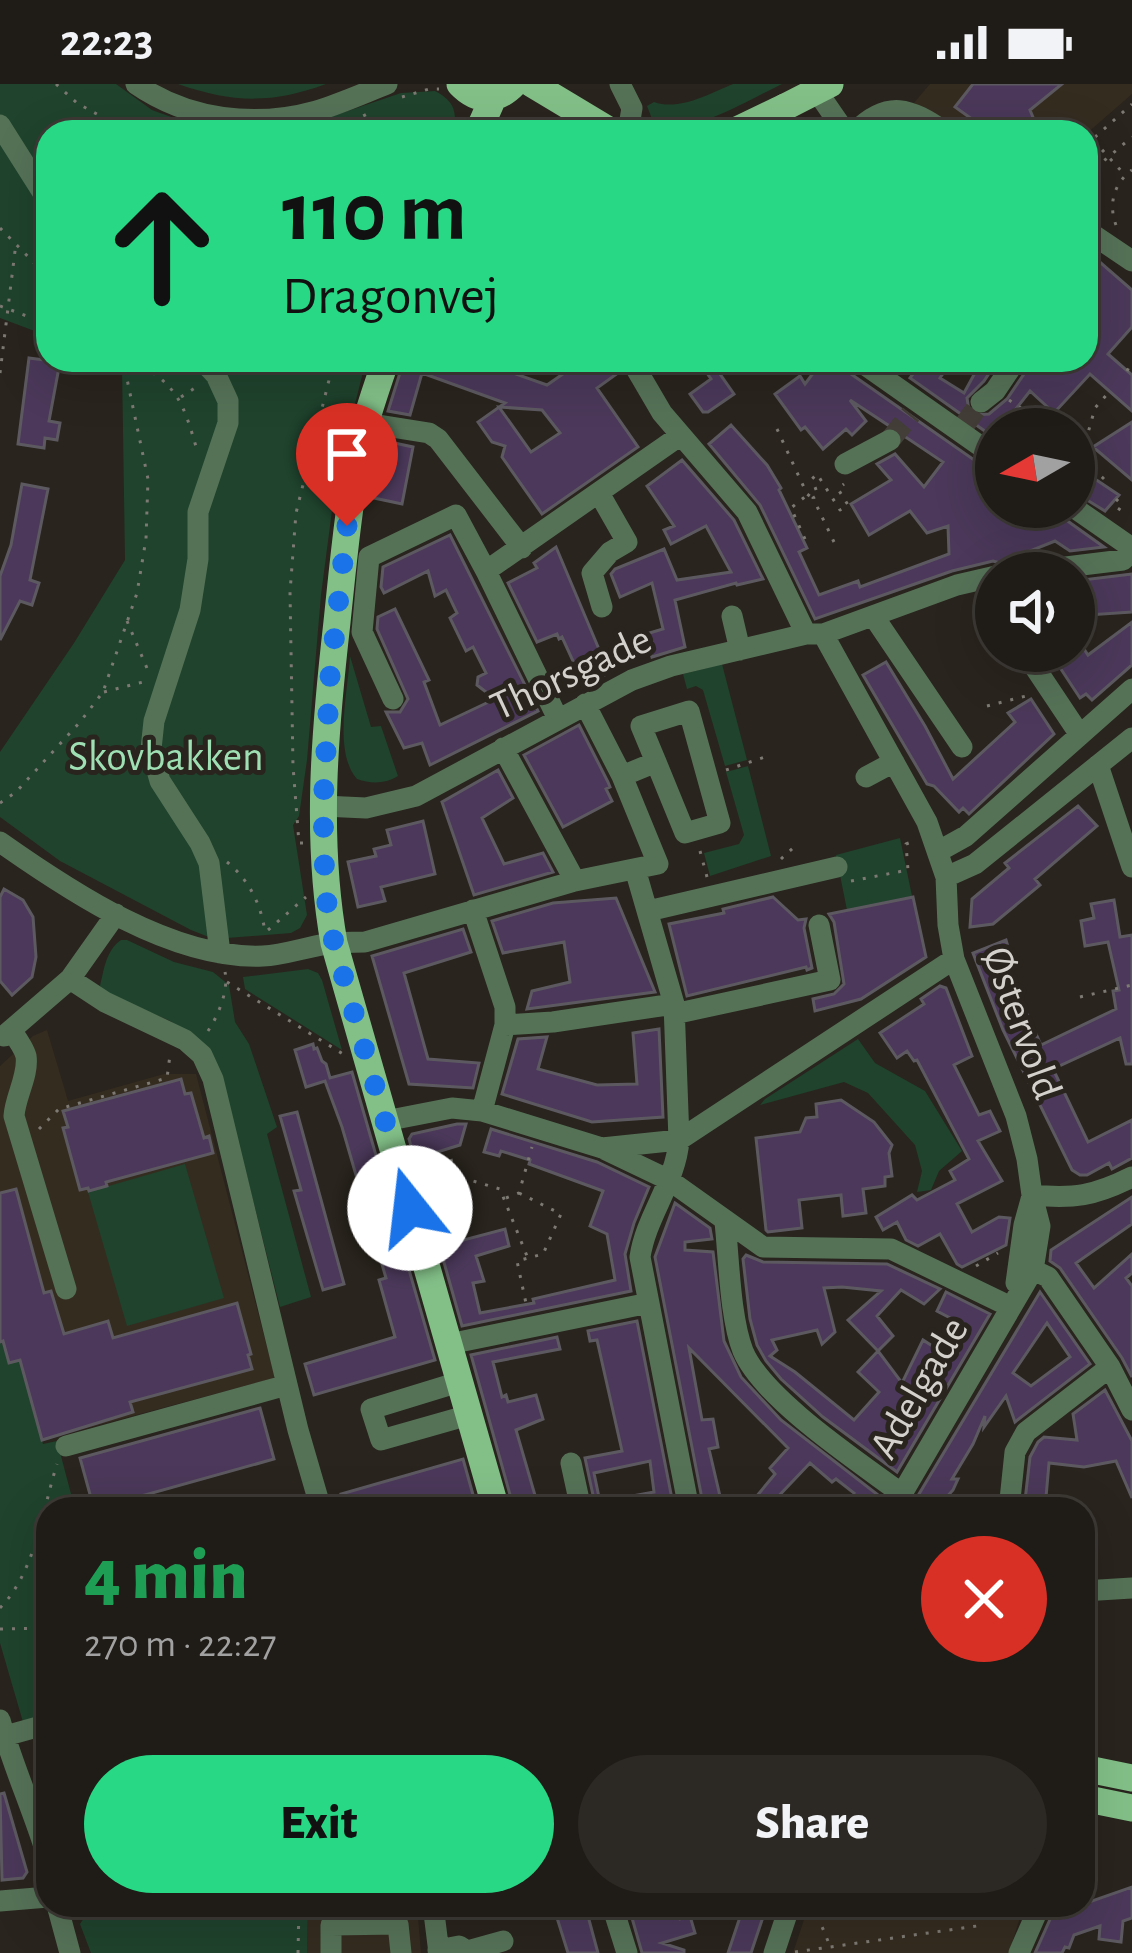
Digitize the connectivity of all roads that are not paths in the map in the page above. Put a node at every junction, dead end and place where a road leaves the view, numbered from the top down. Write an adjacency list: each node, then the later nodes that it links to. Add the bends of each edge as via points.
1 (136, 84): 6 (street, via 172,105 240,120)
2 (620, 84): 10 (street)
3 (812, 84): 12 (street)
4 (830, 84): 11 (main road, bridge)
5 (490, 90): 7 (main road); 8 (main road); 9 (main road)
6 (392, 92)
7 (479, 120)
8 (552, 120)
9 (577, 120)
10 (630, 120)
11 (758, 120)
12 (837, 120)
13 (867, 120): 14 (street, via 904,109)
14 (927, 120)
15 (0, 125): 16 (street)
16 (36, 181)
17 (1098, 238): 18 (street)
18 (1132, 261)
19 (209, 372): 69 (street, via 228,400 228,423 198,512 190,610 151,749 160,781 206,856)
20 (382, 372): 25 (main road)
21 (639, 372): 26 (street, Østervold)
22 (872, 372): 28 (street, via 914,409)
23 (1007, 372): 24 (street)
24 (988, 396)
25 (366, 423): 32 (street, via 438,439); 56 (main road, via 330,677)
26 (681, 435): 30 (street); 40 (street, Østervold, via 747,512)
27 (890, 440): 29 (street)
28 (975, 441)
29 (845, 464)
30 (599, 493): 32 (street); 37 (street, via 627,542 592,573)
31 (1095, 523): 33 (street)
32 (522, 548): 35 (street)
33 (1132, 549): 34 (street, via 1123,560)
34 (1095, 563)
35 (486, 572): 44 (street, via 456,515 369,557 362,632); 46 (street)
36 (975, 581): 39 (street, Thorsgade)
37 (602, 607)
38 (732, 616): 41 (street)
39 (874, 617): 40 (street, Thorsgade); 49 (street)
40 (814, 634): 41 (street, Thorsgade); 51 (street, Østervold)
41 (740, 650): 45 (street, Thorsgade, via 671,666)
42 (1038, 672): 47 (street)
43 (1132, 689): 47 (street)
44 (393, 699)
45 (585, 704): 46 (street, Thorsgade); 54 (street)
46 (558, 719): 50 (street, Thorsgade)
47 (1080, 735): 58 (street, via 966,836)
48 (1132, 738): 53 (street)
49 (962, 747)
50 (503, 748): 56 (street, Thorsgade, via 389,805); 63 (street)
51 (894, 762): 55 (street); 58 (street, Østervold)
52 (656, 763): 52 (street, via 641,726 689,711 720,823 685,833); 54 (street)
53 (1099, 765): 60 (street); 62 (street, via 975,864)
54 (622, 776): 59 (street)
55 (866, 776)
56 (323, 806): 68 (main road)
57 (0, 842): 65 (street)
58 (936, 842): 62 (street, Østervold)
59 (646, 866): 63 (street); 66 (street)
60 (1132, 867)
61 (838, 875): 66 (street)
62 (946, 877): 70 (street, Østervold)
63 (575, 881): 64 (street)
64 (473, 910): 68 (street, via 365,942); 73 (street)
65 (116, 914): 69 (street); 71 (street)
66 (651, 919): 72 (street)
67 (819, 925): 72 (street, via 830,980)
68 (334, 943): 69 (street, via 267,956); 76 (main road)
69 (220, 953)
70 (954, 959): 77 (street); 81 (street, Østervold, via 1016,1116)
71 (70, 979): 74 (street); 90 (street, via 202,1055)
72 (674, 1009): 73 (street); 77 (street)
73 (505, 1024): 75 (street)
74 (5, 1034): 84 (street, via 26,1054 14,1116)
75 (482, 1112): 76 (street, via 452,1108); 78 (street)
76 (385, 1121): 87 (main road)
77 (679, 1140): 78 (street); 80 (street)
78 (602, 1148): 80 (street)
79 (1132, 1177): 81 (street, via 1078,1198)
80 (669, 1180): 82 (street); 85 (street, via 642,1241)
81 (1032, 1196): 83 (street, Østervold, via 1040,1226)
82 (725, 1222): 86 (street, via 763,1247 891,1249); 99 (street, via 738,1337 753,1369)
83 (1018, 1262): 86 (street, Adelgade); 88 (street, via 1048,1277)
84 (66, 1289)
85 (649, 1303): 87 (street); 98 (street)
86 (1011, 1306): 100 (street, Adelgade)
87 (449, 1344): 89 (main road)
88 (1110, 1367): 91 (street); 101 (street, via 1026,1432)
89 (459, 1382): 92 (main road); 92 (street, via 371,1408 381,1440)
90 (286, 1385): 93 (street); 95 (street)
91 (1132, 1410)
92 (469, 1415): 96 (main road)
93 (66, 1446)
94 (571, 1463): 97 (street)
95 (319, 1497)
96 (493, 1497)
97 (578, 1497)
98 (687, 1497)
99 (891, 1497)
100 (900, 1497)
101 (1010, 1497)
102 (1132, 1588): 103 (street)
103 (1095, 1591)
104 (36, 1725): 105 (street)
105 (2, 1728): 110 (street)
106 (1095, 1770): 107 (main road)
107 (1132, 1778)
108 (1095, 1800): 109 (main road)
109 (1132, 1808)
110 (36, 1817)
111 (36, 1898): 112 (street)
112 (0, 1900)
113 (60, 1917): 123 (street)
114 (337, 1917): 124 (street)
115 (352, 1917): 125 (street, via 398,1924)
116 (435, 1917): 122 (street)
117 (616, 1917): 126 (street)
118 (786, 1917): 121 (street)
119 (1035, 1917): 127 (street)
120 (503, 1941): 122 (street)
121 (775, 1950)
122 (439, 1952)
123 (70, 1953)
124 (331, 1953)
125 (400, 1953)
126 (627, 1953)
127 (1019, 1953)

